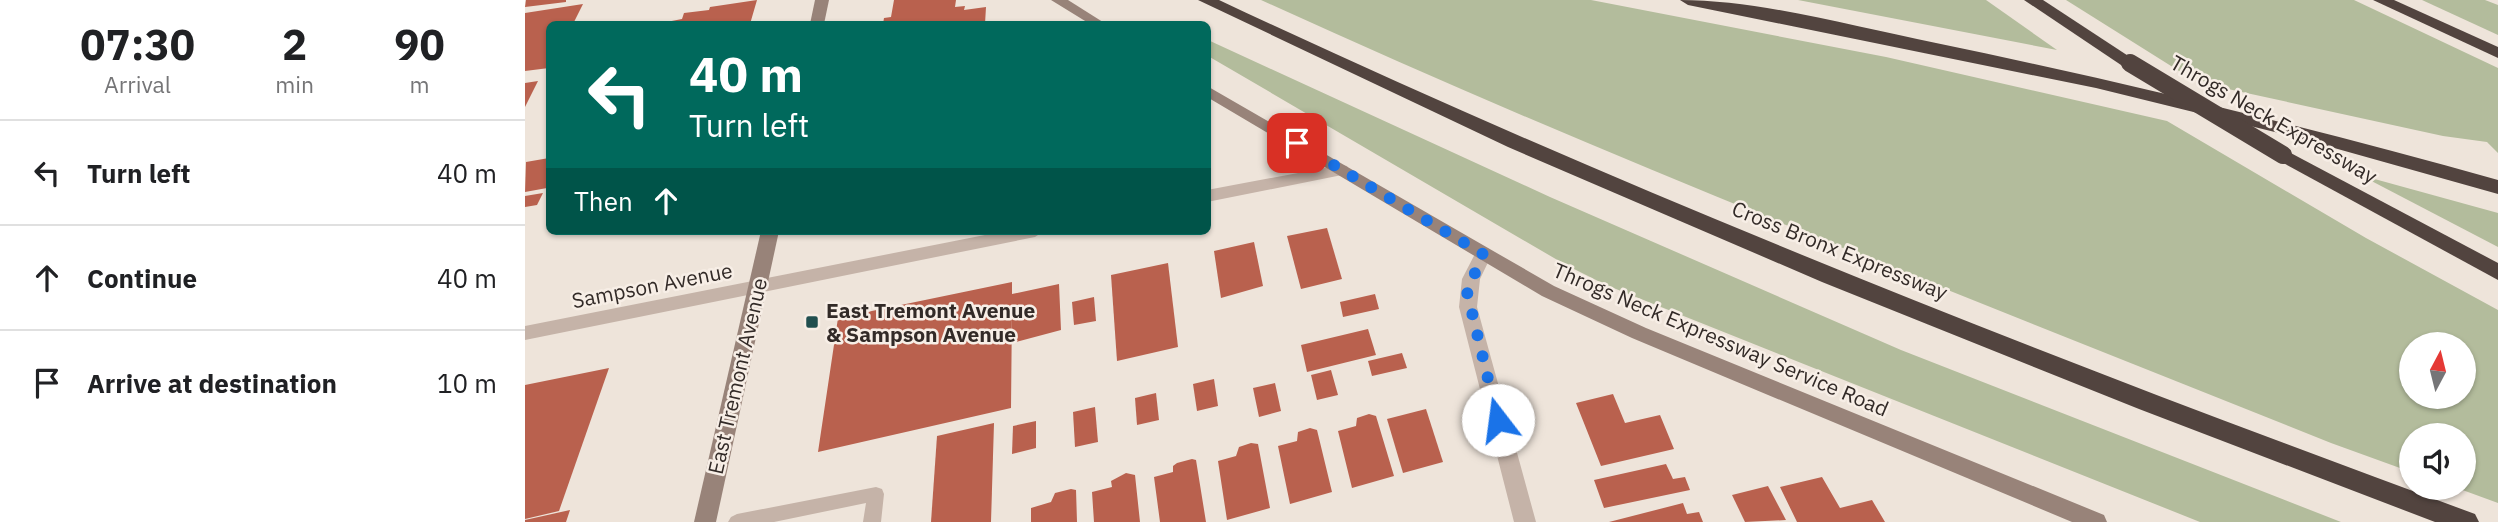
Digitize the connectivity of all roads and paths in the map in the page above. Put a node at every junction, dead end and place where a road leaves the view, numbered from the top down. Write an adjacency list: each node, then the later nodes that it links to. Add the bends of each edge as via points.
1 (822, 0): 7 (main road)
2 (1058, 0): 8 (main road)
3 (1206, 0): 25 (highway, Cross Bronx Expressway, via 1483,127 1798,262 2086,379)
4 (1688, 0): 12 (highway, via 2105,84)
5 (2032, 0): 17 (highway, Throgs Neck Expressway, bridge, via 2283,155)
6 (2381, 0): 9 (highway)
7 (818, 21)
8 (1094, 21)
9 (2498, 53)
10 (1211, 92): 11 (main road, Throgs Neck Expressway Service Road)
11 (1341, 170): 13 (street); 16 (main road, Throgs Neck Expressway Service Road)
12 (2498, 187)
13 (1211, 196)
14 (769, 235): 18 (main road, East Tremont Avenue)
15 (1015, 235): 18 (street, Sampson Avenue)
16 (1483, 254): 20 (main road, Throgs Neck Expressway Service Road, via 1548,291 1639,333); 24 (street, via 1470,279 1468,307)
17 (2498, 272)
18 (757, 287): 19 (street, Sampson Avenue); 21 (main road, East Tremont Avenue)
19 (525, 333)
20 (2088, 520)
21 (705, 522)
22 (737, 522): 23 (lane, via 876,494)
23 (872, 522)
24 (1525, 522)
25 (2466, 522)

